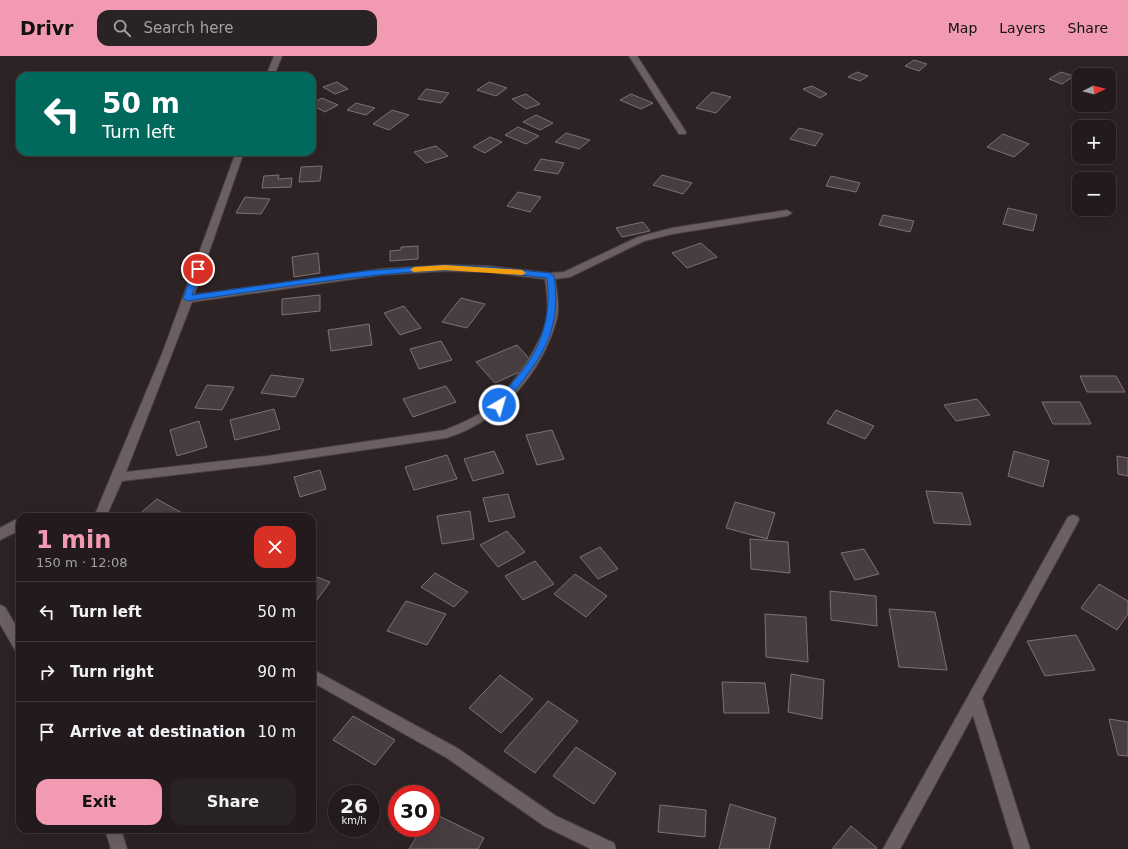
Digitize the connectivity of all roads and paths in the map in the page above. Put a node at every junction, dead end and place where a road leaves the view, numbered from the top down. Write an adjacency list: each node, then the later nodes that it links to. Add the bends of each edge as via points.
1 (278, 56): 3 (street)
2 (634, 56): 4 (street)
3 (272, 72)
4 (682, 132)
5 (238, 156): 8 (street)
6 (787, 213): 7 (street, via 672,231 640,239 566,274)
7 (550, 276): 8 (street, via 488,269 445,268 365,274); 9 (street, via 553,296 552,317 532,364 499,405 470,425 446,434 297,456)
8 (187, 298): 9 (street)
9 (118, 477): 10 (street)
10 (102, 513)
11 (1073, 520): 17 (street)
12 (16, 526): 13 (street)
13 (0, 535)
14 (0, 611): 15 (street)
15 (16, 639)
16 (316, 677): 20 (street, via 452,753 550,820)
17 (975, 699): 21 (street); 22 (street)
18 (114, 833): 19 (street)
19 (119, 849)
20 (608, 849)
21 (891, 849)
22 (1022, 849)

